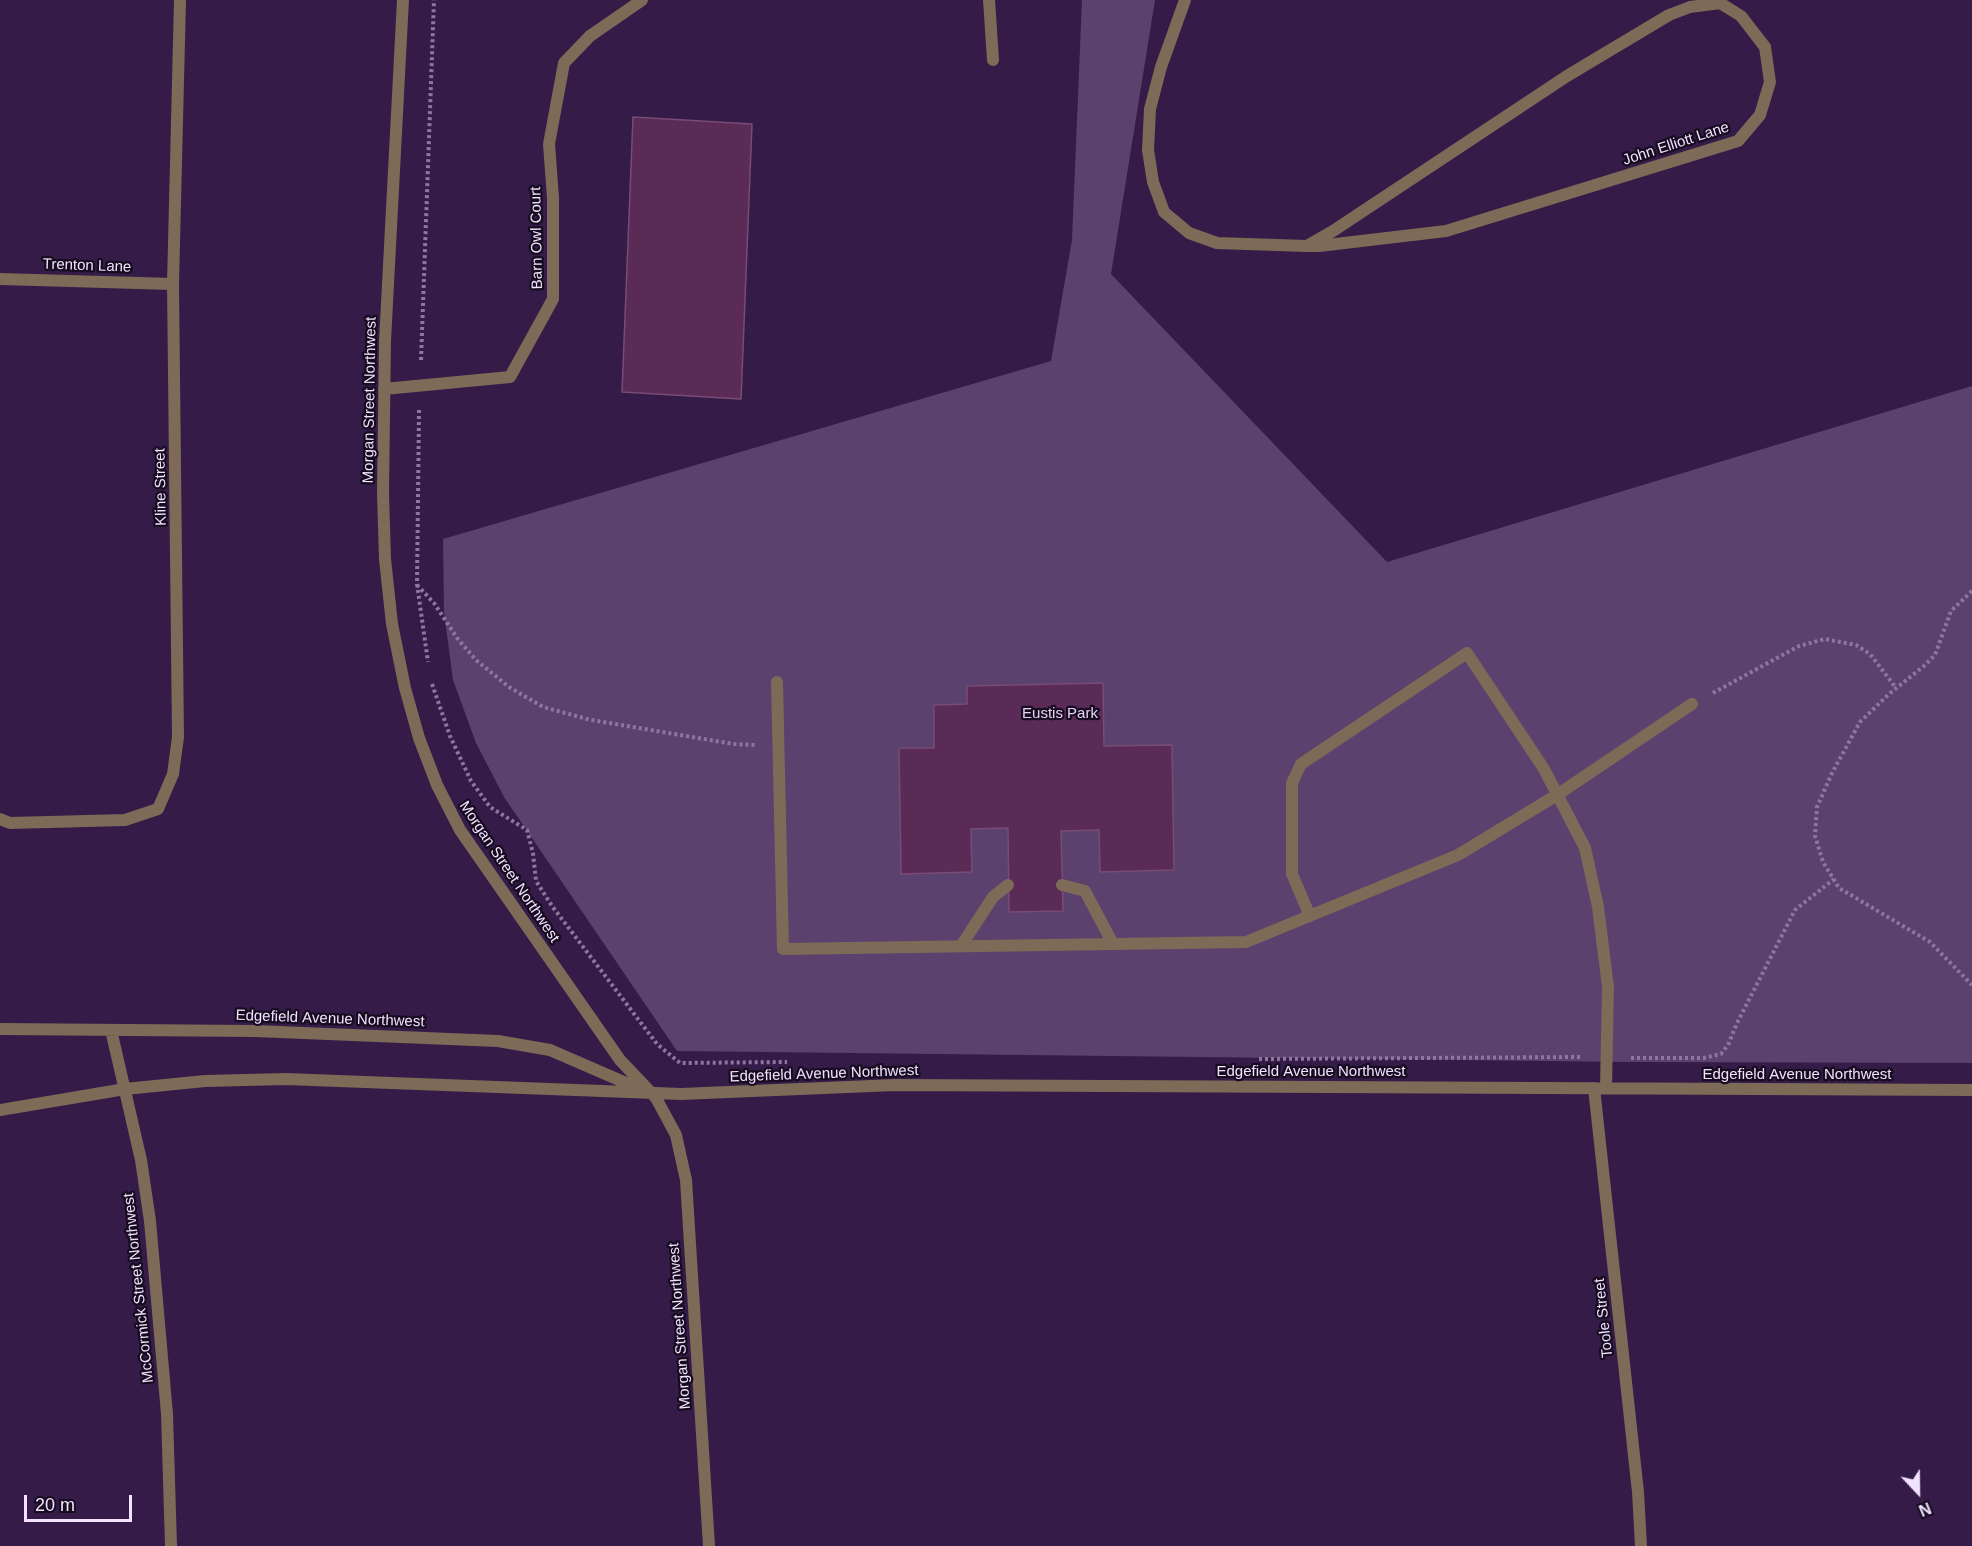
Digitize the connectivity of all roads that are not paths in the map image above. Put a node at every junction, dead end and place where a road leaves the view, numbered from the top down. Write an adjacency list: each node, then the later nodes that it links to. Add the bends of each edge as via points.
1 (180, 0): 9 (street, Kline Street)
2 (402, 0): 10 (street, Morgan Street Northwest)
3 (642, 0): 10 (street, Barn Owl Court, via 590,36 564,63 549,144 553,299 510,377)
4 (989, 0): 6 (street)
5 (1185, 0): 7 (street, John Elliott Lane, via 1150,109 1148,150 1153,182 1164,212 1189,233 1216,243)
6 (993, 60)
7 (1307, 246): 7 (street, John Elliott Lane, via 1446,231 1738,141 1760,115 1770,82 1765,47 1741,16 1720,3 1690,6 1669,15 1567,76)
8 (0, 279): 9 (street, Trenton Lane)
9 (173, 284): 14 (street, Kline Street, via 178,737 173,774 158,809 125,820 10,823)
10 (384, 389): 25 (street, Morgan Street Northwest, via 385,559 392,624 419,738 460,830 620,1060)
11 (777, 682): 19 (street, via 783,950)
12 (1692, 704): 13 (street)
13 (1557, 795): 17 (street, via 1458,855); 17 (street, Toole Street, via 1467,653 1301,764 1292,783 1292,874); 22 (street, Toole Street, via 1585,848 1598,907 1608,987 1606,1057)
14 (0, 819)
15 (1008, 885): 19 (street, via 993,897)
16 (1062, 885): 18 (street, via 1085,891)
17 (1310, 916): 18 (street, via 1246,942)
18 (1113, 944): 19 (street)
19 (961, 946)
20 (0, 1029): 21 (street, Edgefield Avenue Northwest)
21 (111, 1030): 23 (street, McCormick Street Northwest); 25 (street, Edgefield Avenue Northwest, via 255,1031 498,1041 550,1050)
22 (1600, 1088): 24 (street, Edgefield Avenue Northwest); 25 (street, Edgefield Avenue Northwest, via 895,1085); 29 (street, Toole Street)
23 (124, 1089): 25 (street, Edgefield Avenue Northwest, via 286,1079); 26 (street, Edgefield Avenue Northwest); 27 (street, McCormick Street Northwest, via 150,1221 167,1414)
24 (1972, 1090)
25 (650, 1092): 28 (street, Morgan Street Northwest, via 676,1135 686,1180)
26 (0, 1110)
27 (171, 1546)
28 (709, 1546)
29 (1641, 1546)

